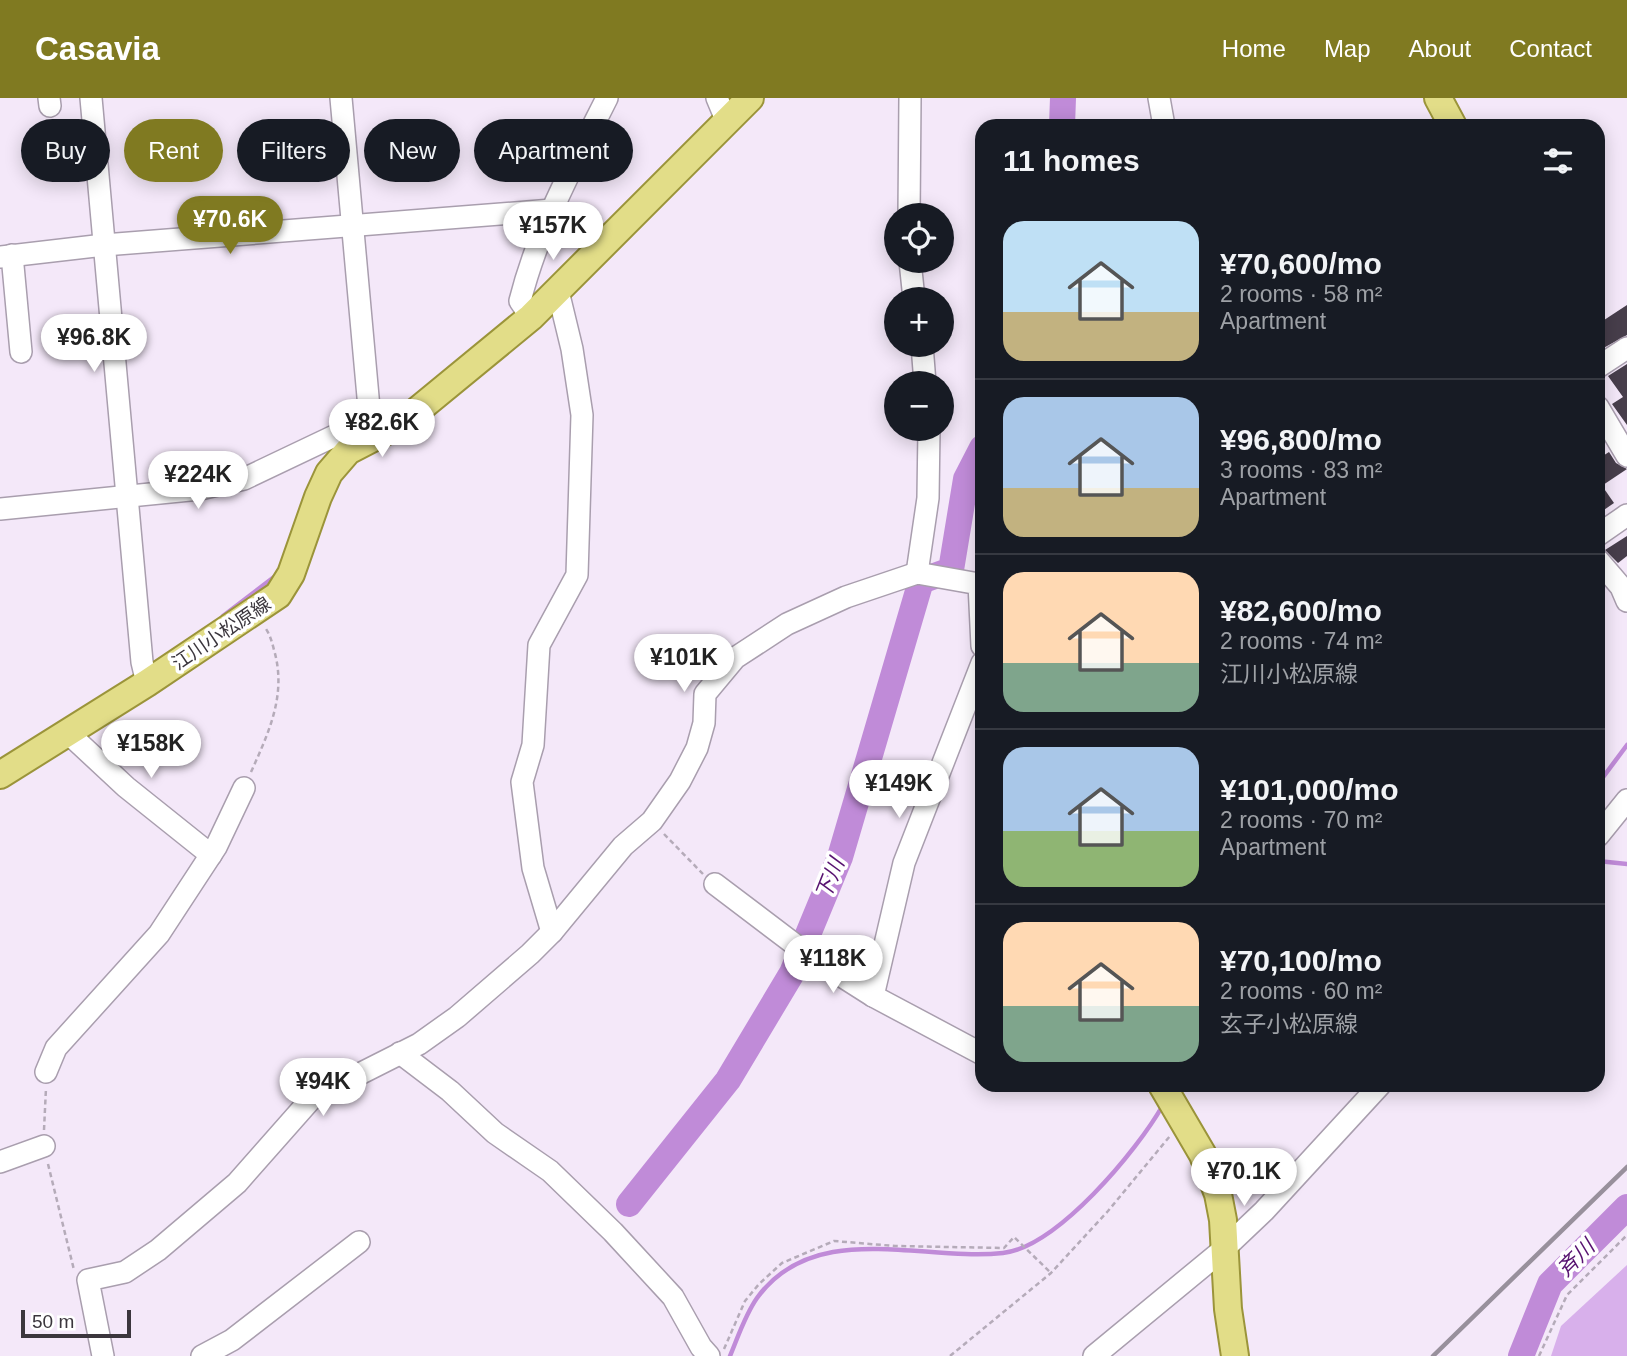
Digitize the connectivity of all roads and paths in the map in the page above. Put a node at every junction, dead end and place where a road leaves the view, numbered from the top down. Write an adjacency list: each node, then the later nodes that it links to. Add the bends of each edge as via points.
1 (91, 98): 14 (street)
2 (341, 98): 13 (street)
3 (607, 98): 12 (street)
4 (750, 98): 8 (main road, 江川小松原線)
5 (909, 98): 11 (street)
6 (1159, 98): 9 (street)
7 (1438, 98): 10 (main road)
8 (722, 110): 16 (main road, 江川小松原線)
9 (1163, 119)
10 (1449, 119)
11 (909, 203)
12 (552, 210): 13 (street); 17 (street, via 529,264 520,301)
13 (352, 225): 14 (street); 22 (street)
14 (104, 245): 15 (street); 26 (street)
15 (6, 256): 19 (street)
16 (558, 291): 17 (main road, 江川小松原線); 45 (street, via 582,415 577,575 538,645 533,744 522,782 533,868)
17 (531, 317): 22 (main road, 江川小松原線, via 402,423)
18 (1627, 348): 20 (street)
19 (22, 352)
20 (1605, 362)
21 (1605, 421): 23 (street)
22 (371, 428): 26 (street, via 244,479); 34 (main road, 江川小松原線, via 329,473 291,575 278,595)
23 (1613, 437): 25 (street)
24 (929, 441): 31 (street, via 928,498)
25 (1627, 456)
26 (126, 498): 27 (street); 36 (street)
27 (0, 509)
28 (1627, 515): 29 (street)
29 (1605, 530)
30 (1605, 569): 33 (street)
31 (917, 573): 32 (street); 41 (street, via 846,597 787,624 735,657 705,694 697,748)
32 (975, 583)
33 (1627, 601)
34 (248, 617): 36 (main road, 江川小松原線); 39 (path, via 268,631 280,669 278,703 270,730)
35 (975, 681): 46 (street, via 904,863)
36 (147, 683): 37 (main road, 江川小松原線)
37 (68, 733): 38 (main road, 江川小松原線); 43 (street, via 126,788)
38 (0, 775)
39 (244, 788): 43 (street)
40 (1627, 800): 42 (street)
41 (652, 821): 44 (path); 45 (street, via 623,846)
42 (1605, 827)
43 (211, 855): 49 (street, via 159,934 56,1048)
44 (715, 884): 46 (street, via 810,956)
45 (552, 932): 48 (street, via 457,1017)
46 (873, 996): 47 (street)
47 (975, 1050)
48 (400, 1053): 59 (street, via 312,1098 237,1183 158,1250 125,1272); 62 (street, via 495,1133 550,1171 613,1232 673,1297)
49 (46, 1072): 53 (path)
50 (1166, 1092): 52 (main road)
51 (1374, 1092): 57 (street)
52 (1183, 1120): 57 (main road, via 1203,1155 1217,1194); 58 (path)
53 (44, 1146): 54 (street); 59 (path, via 75,1272)
54 (0, 1161)
55 (1627, 1235): 67 (path, via 1567,1295)
56 (359, 1242): 61 (street, via 232,1340)
57 (1226, 1248): 65 (street); 66 (main road)
58 (1051, 1273): 63 (path, via 1014,1237 1004,1248 834,1241 782,1263 759,1284); 64 (path)
59 (88, 1280): 60 (street)
60 (103, 1356)
61 (202, 1356)
62 (709, 1356)
63 (720, 1356)
64 (950, 1356)
65 (1094, 1356)
66 (1235, 1356)
67 (1539, 1356)

